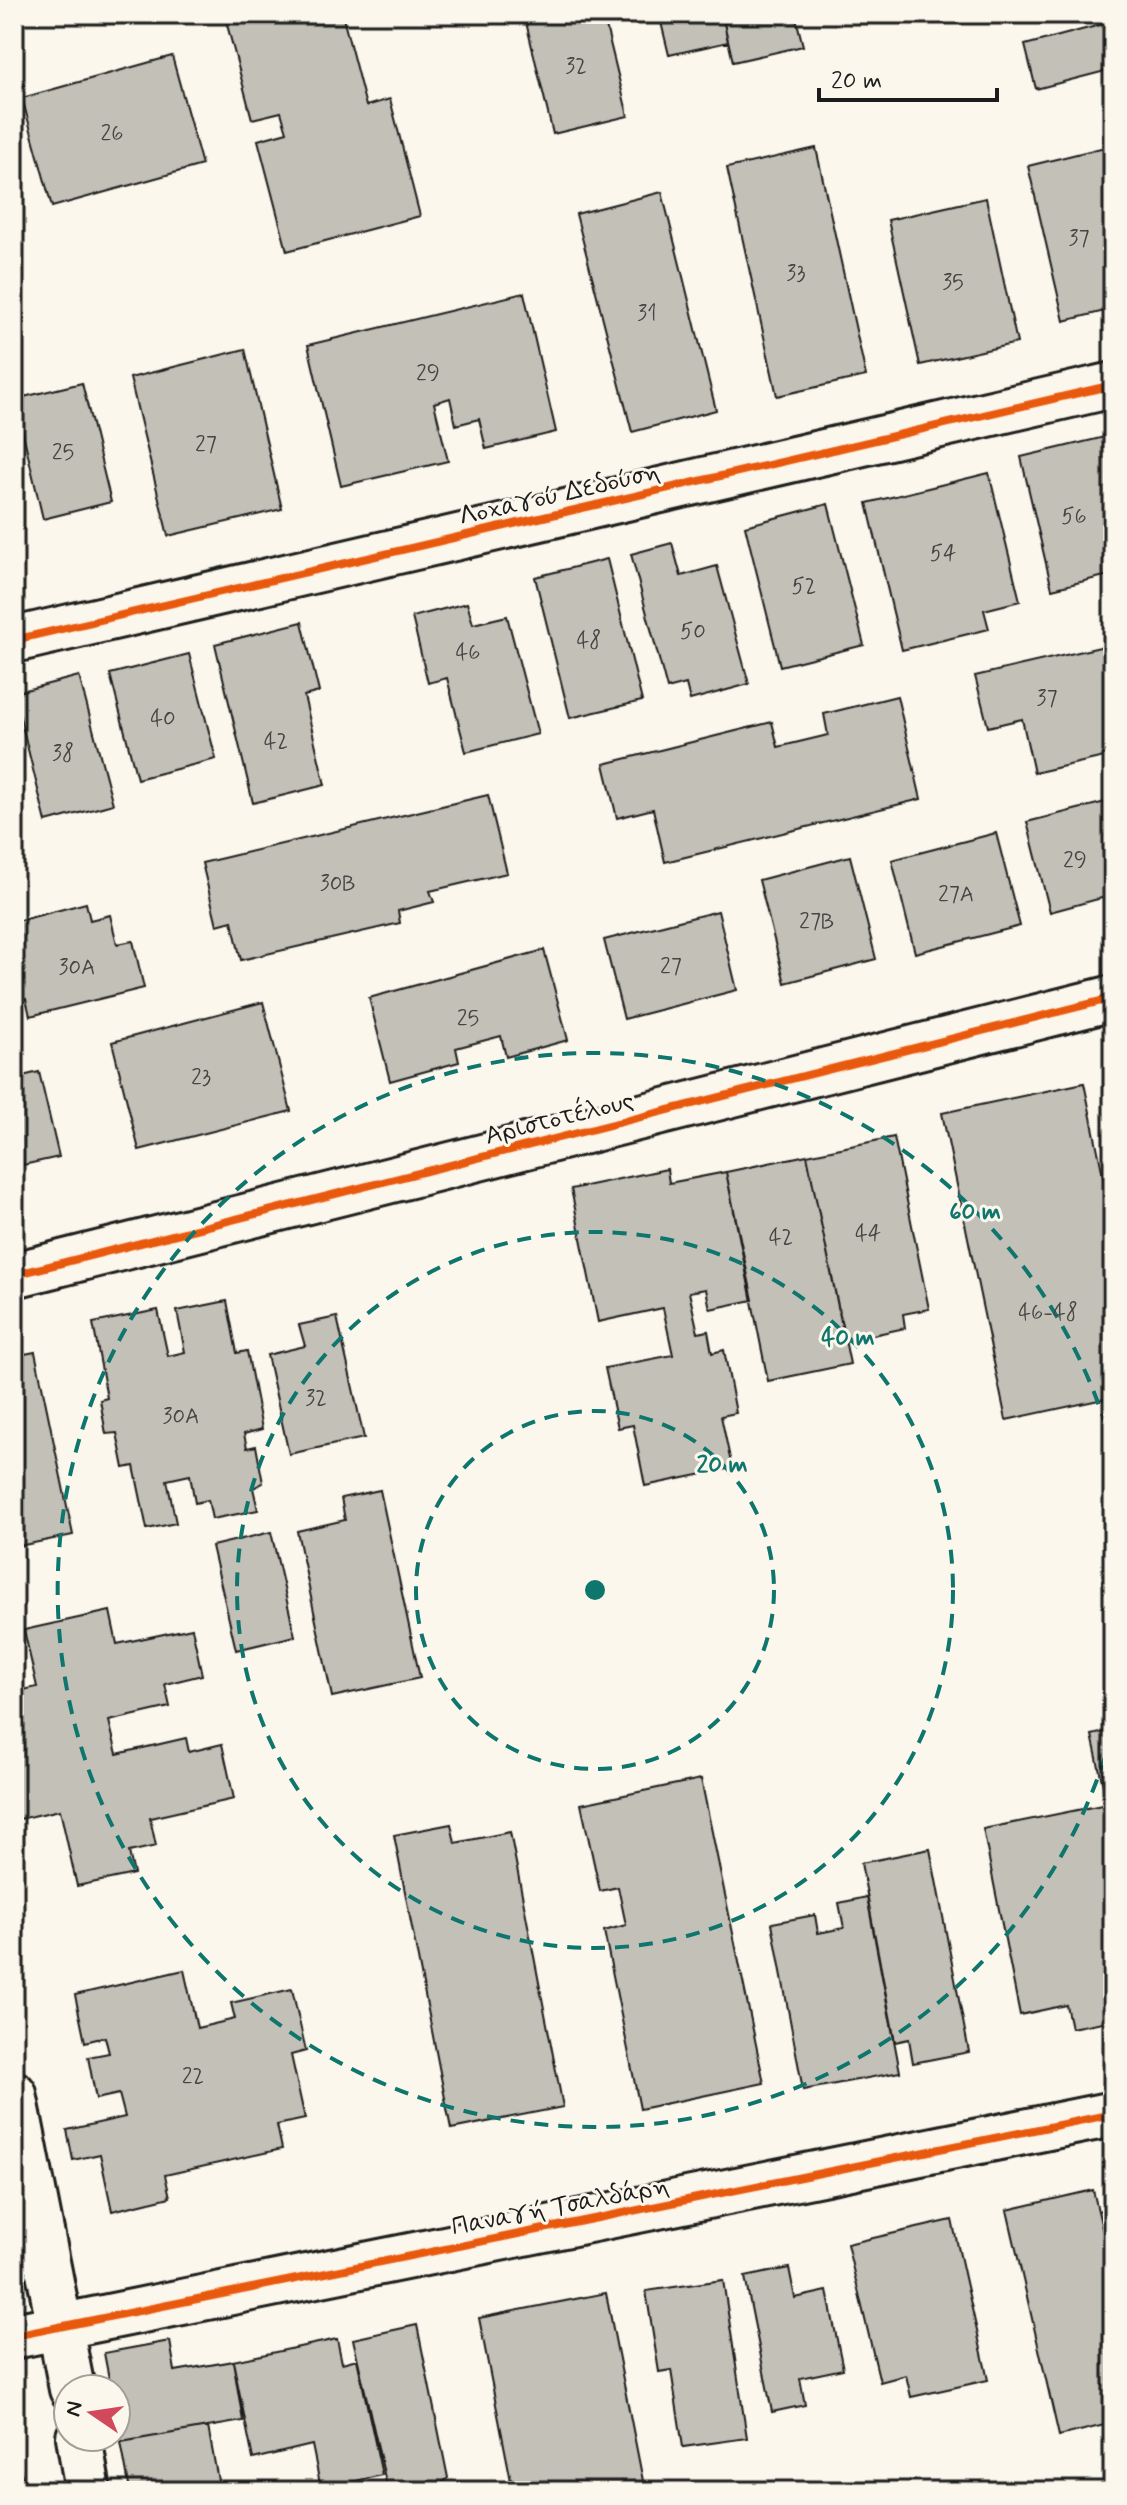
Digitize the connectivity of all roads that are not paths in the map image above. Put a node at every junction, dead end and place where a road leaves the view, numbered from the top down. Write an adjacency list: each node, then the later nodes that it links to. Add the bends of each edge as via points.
1 (1113, 385): 2 (street, Λοχαγού Δεδούση)
2 (14, 640)
3 (1113, 998): 4 (street, Αριστοτέλους)
4 (14, 1275)
5 (14, 2094): 7 (street)
6 (1113, 2114): 7 (street, Παναγή Τσαλδάρη)
7 (61, 2326): 8 (street, Παναγή Τσαλδάρη); 9 (street)
8 (14, 2336)
9 (69, 2373)
10 (82, 2453): 11 (street)
11 (88, 2491)

